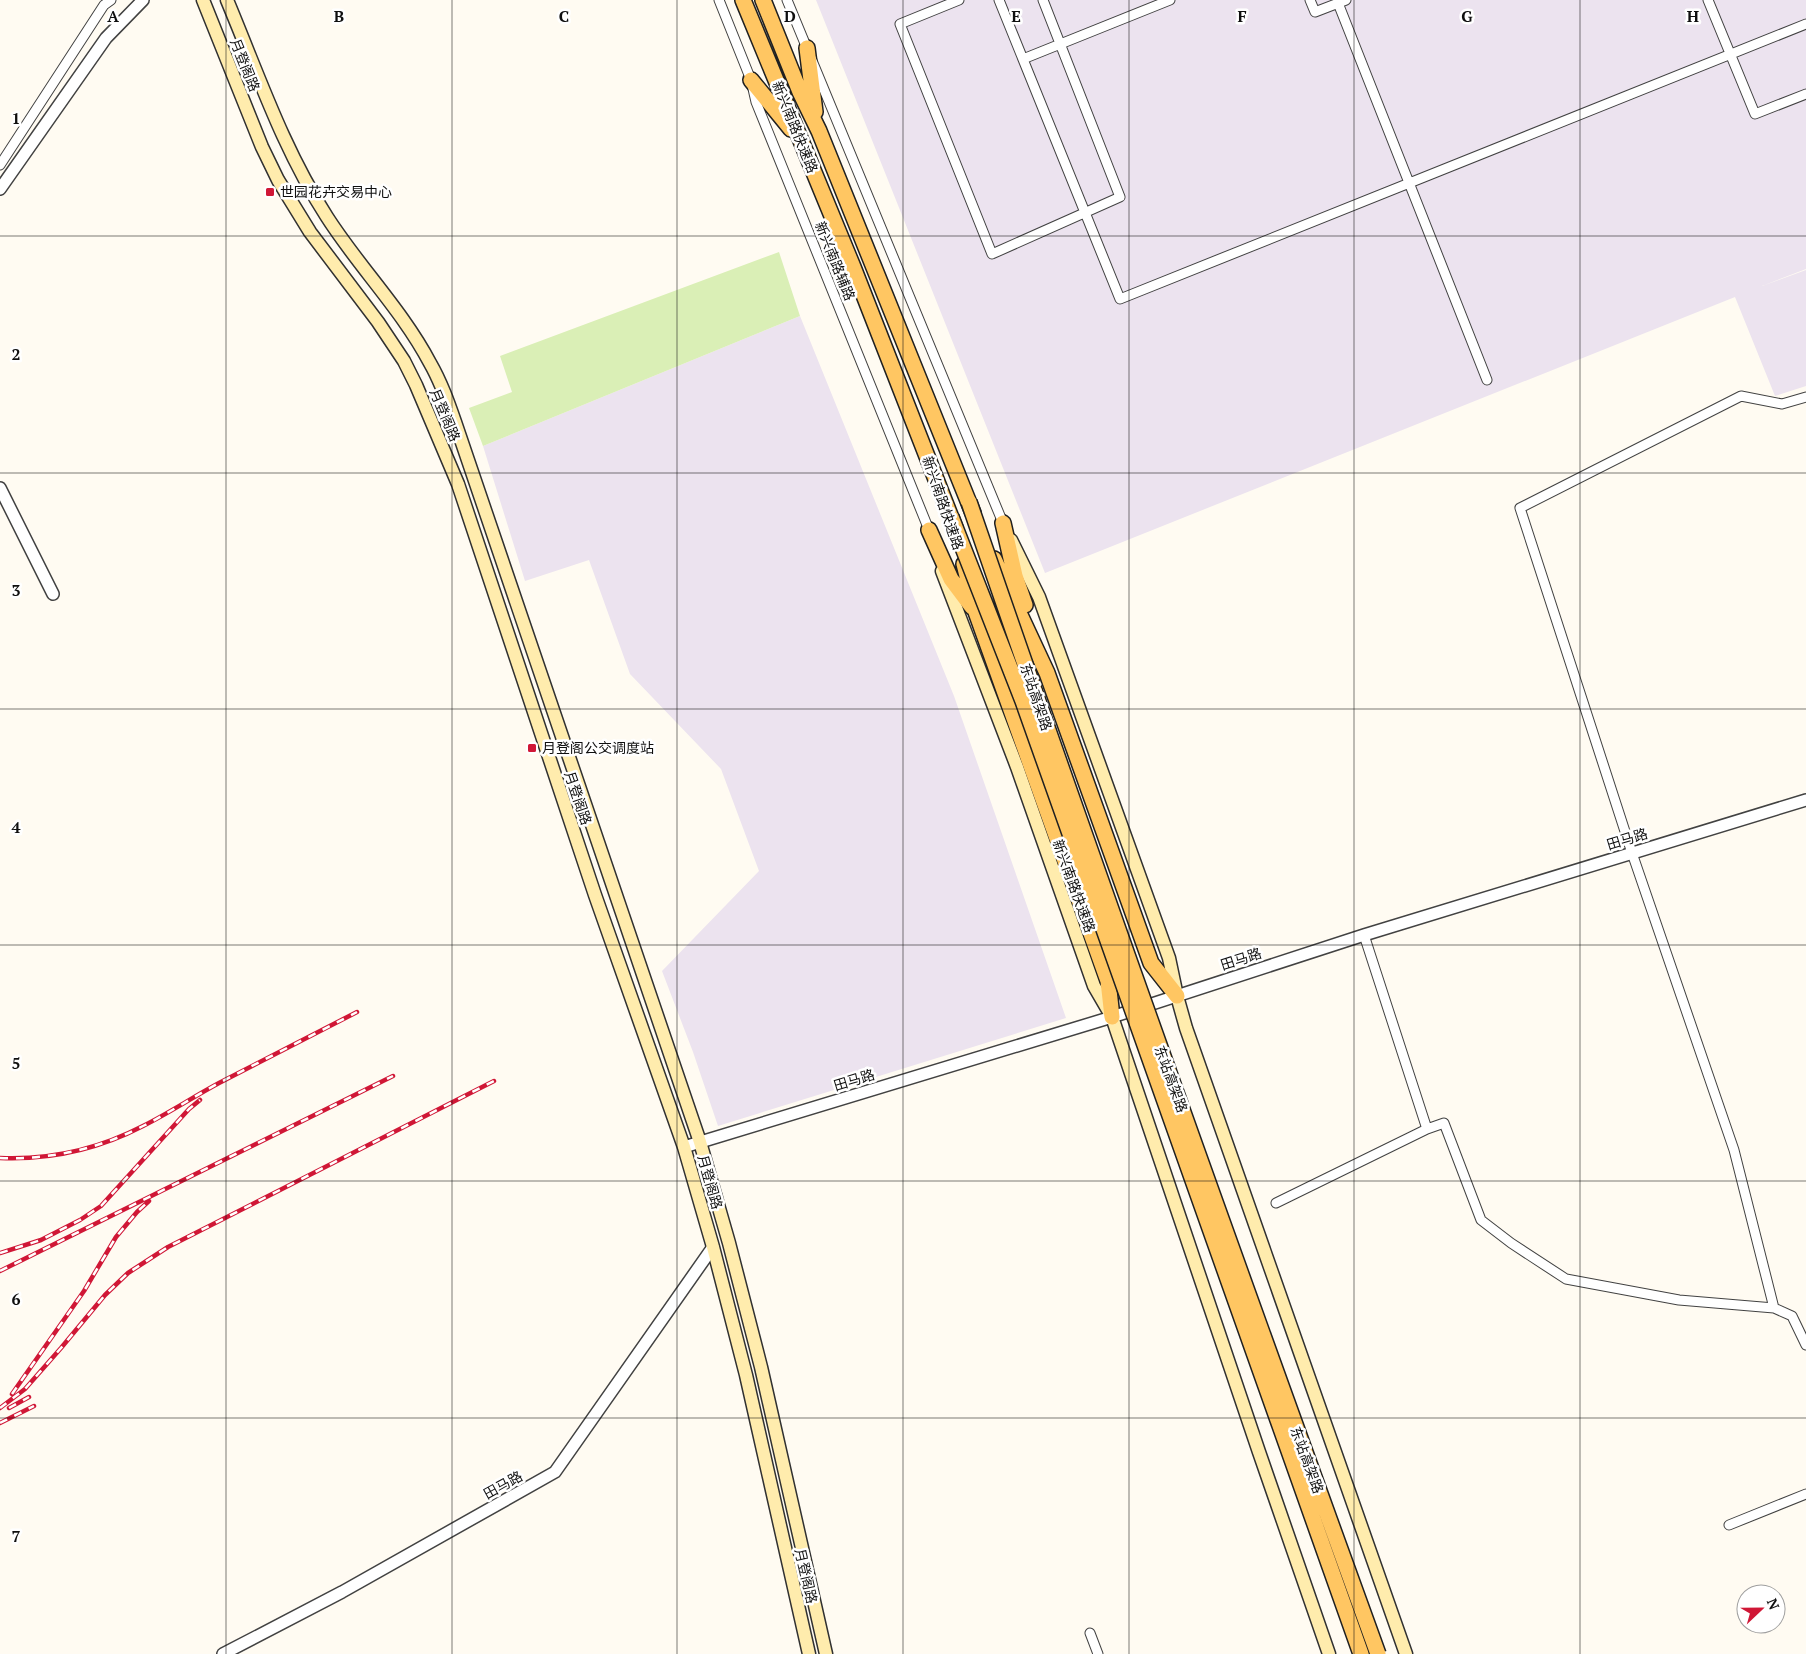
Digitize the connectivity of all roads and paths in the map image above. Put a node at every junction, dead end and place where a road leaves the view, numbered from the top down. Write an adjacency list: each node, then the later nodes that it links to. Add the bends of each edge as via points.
1 (111, 0): 25 (street, via 104,5)
2 (143, 0): 27 (street, via 106,38)
3 (203, 0): 46 (main road, 月登阁路, via 278,180 310,232 393,342 436,430 458,484 595,895)
4 (227, 0): 45 (main road, 月登阁路, via 298,169 328,219 422,348 445,393)
5 (719, 0): 21 (street, 新兴南路辅路)
6 (743, 0): 24 (main road, 新兴南路快速路)
7 (763, 0): 23 (main road, 新兴南路快速路)
8 (787, 0): 18 (street)
9 (959, 0): 28 (street, via 900,24 992,254)
10 (999, 0): 20 (street)
11 (1043, 0): 17 (street)
12 (1170, 0): 17 (street)
13 (1310, 0): 15 (street, via 1315,12)
14 (1708, 0): 19 (street)
15 (1342, 2): 26 (street)
16 (1806, 24): 19 (street)
17 (1060, 44): 20 (street); 28 (street, via 1120,197)
18 (807, 48): 23 (main road); 34 (street)
19 (1730, 54): 22 (street, via 1755,114); 26 (street)
20 (1023, 59): 28 (street)
21 (751, 80): 24 (main road); 35 (street, 新兴南路辅路, via 756,102)
22 (1806, 94)
23 (819, 131): 32 (main road, 新兴南路快速路)
24 (801, 142): 33 (main road, 新兴南路快速路)
25 (0, 165)
26 (1409, 184): 28 (street, via 1120,299); 29 (street)
27 (0, 189)
28 (1085, 213)
29 (1487, 380)
30 (1806, 397): 40 (street, via 1782,404 1741,396 1520,508)
31 (0, 488): 36 (street)
32 (968, 502): 38 (main road, 新兴南路快速路); 60 (main road, 东站高架路, bridge)
33 (951, 517): 37 (main road, 新兴南路快速路); 59 (main road, 东站高架路, bridge, via 1023,702)
34 (1003, 523): 38 (main road, via 1015,576); 42 (main road, via 1039,597 1169,958)
35 (929, 530): 37 (main road, via 951,579); 43 (main road, via 1094,986)
36 (53, 594)
37 (976, 612): 43 (main road, 新兴南路快速路, via 1108,981)
38 (1047, 673): 42 (main road, 新兴南路快速路, via 1151,963)
39 (1806, 800): 40 (street, 田马路)
40 (1632, 853): 41 (street, 田马路); 49 (street, via 1734,1150)
41 (1364, 935): 42 (street, 田马路); 44 (street)
42 (1177, 996): 43 (street, 田马路); 61 (main road)
43 (1112, 1017): 45 (street, 田马路); 58 (main road)
44 (1427, 1129): 47 (street); 49 (street, via 1444,1123 1481,1220 1566,1279 1679,1300)
45 (700, 1142): 46 (street, 田马路); 56 (main road, 月登阁路, via 761,1367)
46 (684, 1147): 48 (main road, 月登阁路)
47 (1276, 1203)
48 (713, 1247): 54 (street, 田马路, via 555,1472 342,1592); 55 (main road, 月登阁路, via 746,1375)
49 (1774, 1308): 50 (street, via 1792,1316)
50 (1806, 1345)
51 (1806, 1494): 52 (street)
52 (1729, 1525)
53 (1090, 1633): 57 (street)
54 (223, 1654)
55 (809, 1654)
56 (826, 1654)
57 (1098, 1654)
58 (1329, 1654)
59 (1361, 1654)
60 (1378, 1654)
61 (1406, 1654)

